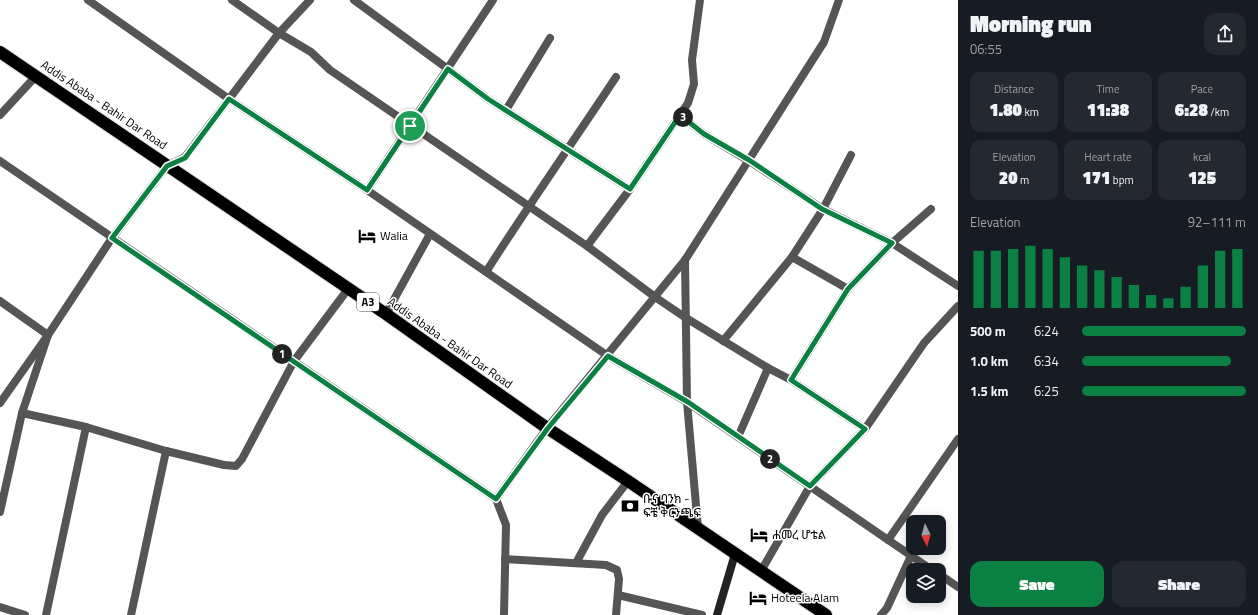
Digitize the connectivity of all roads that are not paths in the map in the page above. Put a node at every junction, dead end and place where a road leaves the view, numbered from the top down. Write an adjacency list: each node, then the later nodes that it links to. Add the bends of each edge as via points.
1 (88, 0): 14 (street)
2 (232, 0): 8 (street)
3 (310, 0): 8 (street)
4 (354, 0): 11 (street)
5 (493, 0): 11 (street)
6 (700, 0): 17 (street, via 692,60 694,84 688,103)
7 (839, 0): 21 (street, via 824,42)
8 (279, 33): 14 (street); 18 (street, via 311,52 330,70)
9 (550, 38): 15 (street)
10 (0, 52): 12 (highway, Addis Ababa - Bahir Dar Road / A3)
11 (448, 69): 15 (street); 18 (street)
12 (36, 76): 16 (street); 23 (highway, Addis Ababa - Bahir Dar Road / A3)
13 (616, 78): 19 (street)
14 (229, 99): 23 (street, via 185,158); 25 (street)
15 (506, 110): 19 (street)
16 (0, 115)
17 (680, 115): 21 (street, via 704,134); 24 (street)
18 (410, 126): 25 (street); 26 (street)
19 (568, 149): 24 (street); 26 (street)
20 (851, 155): 27 (street)
21 (749, 160): 27 (street); 34 (street)
22 (0, 161): 30 (street)
23 (167, 166): 30 (street); 37 (highway, Addis Ababa - Bahir Dar Road / A3)
24 (630, 189): 32 (street)
25 (367, 190): 29 (street)
26 (528, 206): 32 (street); 35 (street)
27 (822, 209): 31 (street); 33 (street)
28 (931, 209): 31 (street)
29 (430, 234): 35 (street); 42 (street)
30 (112, 238): 44 (street); 47 (street)
31 (892, 243): 36 (street); 38 (street)
32 (587, 246): 39 (street)
33 (792, 257): 38 (street); 45 (street)
34 (685, 260): 39 (street); 43 (street)
35 (486, 272): 46 (street)
36 (958, 286)
37 (348, 289): 42 (highway, Addis Ababa - Bahir Dar Road / A3); 47 (street)
38 (848, 289): 49 (street)
39 (655, 297): 43 (street); 46 (street)
40 (0, 301): 44 (street)
41 (958, 306): 55 (street, via 924,343)
42 (386, 314): 54 (highway, Addis Ababa - Bahir Dar Road / A3)
43 (686, 318): 45 (street); 50 (street)
44 (48, 334): 51 (street); 52 (street)
45 (723, 341): 48 (street)
46 (608, 356): 50 (street); 54 (street)
47 (294, 362): 58 (street, via 242,460 236,466); 61 (street)
48 (768, 368): 49 (street); 56 (street)
49 (791, 380): 55 (street)
50 (688, 402): 56 (street); 63 (street)
51 (0, 403)
52 (22, 413): 53 (street); 62 (street)
53 (86, 427): 58 (street); 76 (street)
54 (548, 428): 59 (highway, Addis Ababa - Bahir Dar Road / A3); 61 (street)
55 (865, 429): 60 (street)
56 (738, 437): 60 (street)
57 (958, 439): 64 (street)
58 (166, 451): 77 (street)
59 (628, 481): 63 (highway, Addis Ababa - Bahir Dar Road / A3); 68 (street, via 602,515)
60 (810, 486): 64 (street); 70 (street)
61 (496, 499): 67 (street, via 506,524)
62 (0, 512)
63 (698, 528): 65 (highway, Addis Ababa - Bahir Dar Road / A3)
64 (888, 540): 66 (street)
65 (735, 554): 70 (highway, Addis Ababa - Bahir Dar Road / A3); 81 (street)
66 (911, 556): 69 (street); 83 (street, via 887,608)
67 (505, 559): 68 (street); 78 (street)
68 (576, 563): 73 (street, via 606,565 616,570 619,579)
69 (922, 563)
70 (761, 571): 82 (highway, Addis Ababa - Bahir Dar Road / A3)
71 (946, 579): 72 (street)
72 (958, 587)
73 (618, 595): 79 (street); 80 (street)
74 (0, 607): 75 (street)
75 (25, 615)
76 (46, 615)
77 (131, 615)
78 (504, 615)
79 (616, 615)
80 (702, 615)
81 (717, 615)
82 (826, 615)
83 (881, 615)

